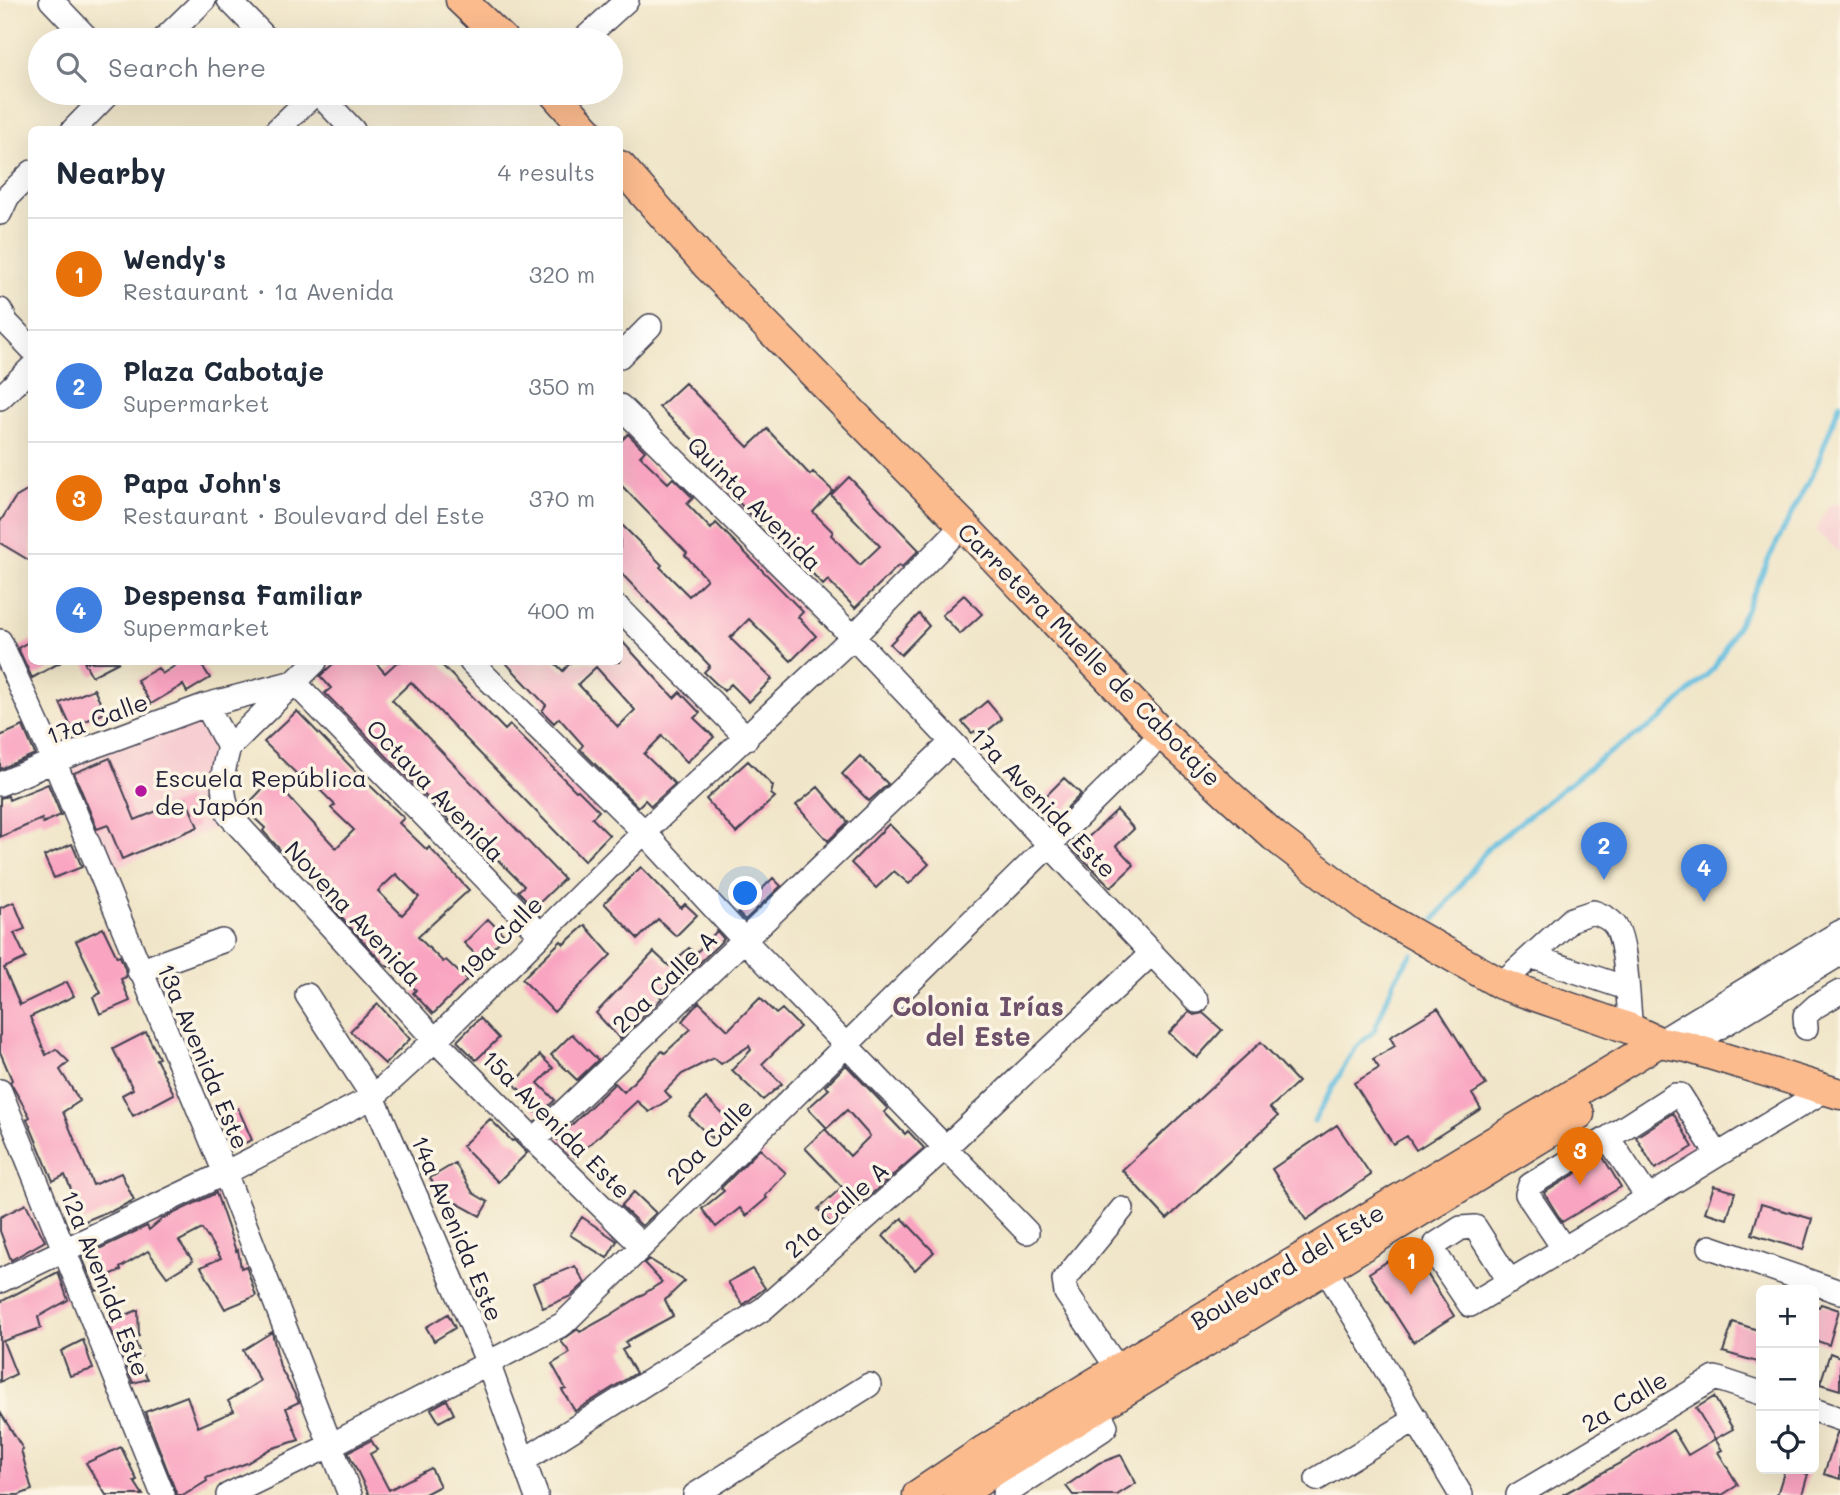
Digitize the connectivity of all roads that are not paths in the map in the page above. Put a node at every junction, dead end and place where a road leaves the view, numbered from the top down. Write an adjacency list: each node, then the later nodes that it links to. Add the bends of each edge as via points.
1 (51, 0): 6 (street)
2 (204, 0): 7 (street)
3 (229, 0): 8 (street)
4 (461, 0): 9 (main road)
5 (627, 0): 10 (street)
6 (78, 28)
7 (175, 28)
8 (256, 28)
9 (490, 28)
10 (596, 28)
11 (97, 105): 15 (street)
12 (303, 105): 16 (street)
13 (328, 105): 17 (street)
14 (565, 105): 18 (main road)
15 (77, 126)
16 (281, 126)
17 (349, 126)
18 (583, 126)
19 (623, 169): 29 (main road, Carretera Muelle de Cabotaje, via 708,266)
20 (28, 176): 21 (street, via 8,196)
21 (0, 213)
22 (0, 310): 24 (street)
23 (650, 326): 25 (street)
24 (28, 345)
25 (623, 353)
26 (28, 371): 27 (street)
27 (0, 398)
28 (623, 409): 31 (street, Quinta Avenida)
29 (963, 525): 31 (street, 19a Calle); 37 (main road, Carretera Muelle de Cabotaje)
30 (623, 612): 38 (street)
31 (853, 637): 38 (street, 19a Calle); 39 (street, 17a Avenida Este)
32 (0, 641): 41 (street, 13a Avenida Este)
33 (312, 665): 35 (street)
34 (474, 665): 43 (street)
35 (295, 682): 36 (street, 17a Calle); 40 (street); 46 (street, Octava Avenida)
36 (206, 705): 40 (street); 41 (street, 17a Calle)
37 (1162, 734): 44 (street, 20a Calle); 53 (main road, Carretera Muelle de Cabotaje, via 1274,836 1368,908)
38 (747, 738): 43 (street, 19a Calle)
39 (951, 743): 44 (street, 17a Avenida Este); 48 (street, 20a Calle A)
40 (229, 747): 60 (street, Novena Avenida, via 222,792 229,815)
41 (54, 761): 42 (street, 17a Calle); 52 (street, 13a Avenida Este)
42 (0, 784)
43 (644, 832): 46 (street, 19a Calle); 48 (street)
44 (1051, 844): 49 (street, 17a Avenida Este); 61 (street, 20a Calle)
45 (1840, 932): 62 (street)
46 (540, 934): 60 (street, 19a Calle)
47 (222, 940): 52 (street)
48 (744, 940): 61 (street); 67 (street, 20a Calle A)
49 (1150, 954): 57 (street, 17a Avenida Este); 68 (street, 21a Calle A)
50 (1840, 954): 62 (street)
51 (1533, 957): 53 (street); 54 (street); 54 (street, via 1572,919 1594,912 1616,927 1624,952)
52 (139, 971): 70 (street, 13a Avenida Este)
53 (1501, 984): 59 (main road, Carretera Muelle de Cabotaje)
54 (1626, 988): 59 (street)
55 (1840, 992): 58 (street, via 1805,1016)
56 (307, 995): 65 (street, 14a Avenida Este)
57 (1197, 1002)
58 (1806, 1028)
59 (1631, 1029): 62 (main road, Carretera Muelle de Cabotaje)
60 (435, 1040): 65 (street, 19a Calle); 67 (street, 15a Avenida Este)
61 (846, 1043): 68 (street); 74 (street, 20a Calle)
62 (1673, 1044): 64 (main road, Carretera Muelle de Cabotaje); 78 (main road, Boulevard del Este, via 1479,1176); 83 (main road, Boulevard del Este)
63 (0, 1091): 76 (street, 12a Avenida Este)
64 (1834, 1091): 69 (street)
65 (373, 1097): 70 (street, 19a Calle); 82 (street, 14a Avenida Este)
66 (1608, 1138): 69 (street, via 1679,1095); 71 (street); 77 (street, via 1527,1190)
67 (534, 1140): 74 (street, 15a Avenida Este)
68 (946, 1147): 73 (street); 90 (street, 21a Calle A, via 763,1309)
69 (1717, 1154): 71 (street)
70 (225, 1173): 76 (street, 19a Calle); 89 (street, 13a Avenida Este)
71 (1648, 1198): 77 (street)
72 (1122, 1209): 83 (street, via 1064,1280 1066,1293)
73 (1027, 1232)
74 (641, 1245): 82 (street, 20a Calle, via 564,1324)
75 (1710, 1247): 81 (street)
76 (64, 1249): 79 (street, 19a Calle); 93 (street, 12a Avenida Este)
77 (1564, 1249): 80 (street)
78 (1325, 1268): 87 (street); 92 (main road, Boulevard del Este, via 1097,1408)
79 (0, 1281)
80 (1510, 1282)
81 (1840, 1292)
82 (488, 1363): 89 (street, 20a Calle); 90 (street, 14a Avenida Este)
83 (1118, 1369): 98 (main road, Boulevard del Este)
84 (869, 1385): 97 (street)
85 (1756, 1391): 101 (street, 2a Calle, via 1715,1378)
86 (1817, 1411): 88 (street)
87 (1416, 1419): 91 (street); 100 (street)
88 (1840, 1419)
89 (331, 1445): 94 (street, 20a Calle); 95 (street, 13a Avenida Este)
90 (523, 1461): 96 (street, 14a Avenida Este)
91 (1317, 1479)
92 (1005, 1488): 99 (main road, Boulevard del Este)
93 (163, 1495)
94 (228, 1495)
95 (350, 1495)
96 (536, 1495)
97 (695, 1495)
98 (918, 1495)
99 (959, 1495)
100 (1461, 1495)
101 (1518, 1495)

